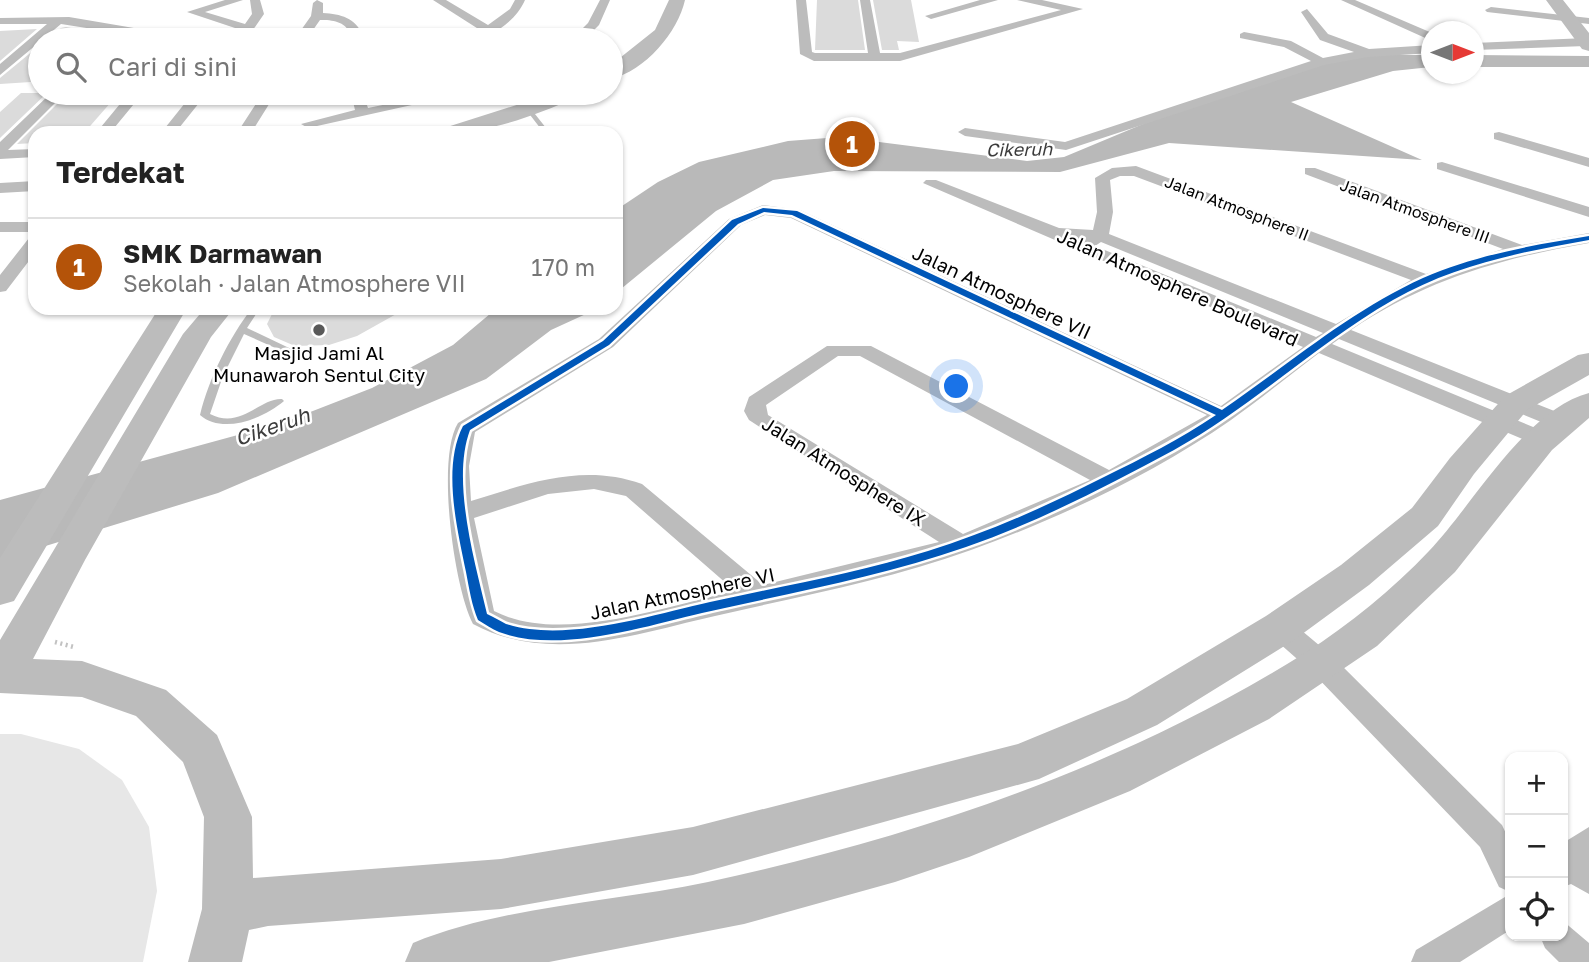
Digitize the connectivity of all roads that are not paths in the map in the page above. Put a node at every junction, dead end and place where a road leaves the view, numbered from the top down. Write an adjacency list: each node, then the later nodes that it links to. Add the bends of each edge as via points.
1 (238, 0): 25 (street, via 193,13)
2 (254, 0): 26 (street, via 260,9)
3 (317, 0): 18 (street)
4 (438, 0): 29 (street)
5 (520, 0): 30 (street, via 515,11)
6 (605, 0): 31 (street)
7 (677, 0): 42 (main road, via 669,24 651,45)
8 (801, 0): 40 (street, via 806,54)
9 (865, 0): 40 (street)
10 (927, 0): 32 (street)
11 (993, 0): 32 (street)
12 (1022, 0): 15 (street)
13 (1346, 0): 33 (street)
14 (1554, 0): 20 (main road)
15 (1077, 9): 32 (street)
16 (1491, 10): 20 (street)
17 (1307, 12): 39 (street, via 1324,37)
18 (317, 16): 27 (street); 28 (street, via 342,18)
19 (59, 19): 21 (street); 23 (street); 24 (street)
20 (1567, 19): 22 (street); 35 (main road)
21 (0, 21)
22 (1589, 21)
23 (49, 28)
24 (118, 28)
25 (246, 28)
26 (250, 28)
27 (308, 28)
28 (354, 28)
29 (485, 28)
30 (494, 28)
31 (590, 28)
32 (938, 31): 40 (street, via 900,57)
33 (1421, 33)
34 (1244, 36): 41 (street, via 1287,44)
35 (1587, 43): 37 (street)
36 (28, 46): 43 (street)
37 (1484, 47)
38 (1421, 50): 39 (street)
39 (1368, 53): 41 (street)
40 (875, 57)
41 (1321, 62): 60 (street, via 1066,146)
42 (623, 65)
43 (0, 71)
44 (46, 105): 62 (street)
45 (126, 105): 56 (street)
46 (190, 105): 57 (street)
47 (252, 105): 54 (street)
48 (260, 105): 54 (street)
49 (360, 105): 53 (street)
50 (404, 105): 53 (street)
51 (541, 105): 52 (main road)
52 (529, 110): 58 (main road); 59 (lane)
53 (363, 114): 55 (street)
54 (246, 123)
55 (308, 124)
56 (109, 126)
57 (174, 126)
58 (475, 126)
59 (542, 126)
60 (965, 132)
61 (1499, 136): 65 (street)
62 (0, 150)
63 (28, 153): 64 (street)
64 (0, 155)
65 (1589, 163)
66 (1442, 166): 72 (street)
67 (1310, 172): 79 (street, Jalan Atmosphere III)
68 (931, 183): 75 (street, Jalan Atmosphere Boulevard)
69 (28, 186): 70 (street)
70 (0, 188)
71 (763, 210): 91 (street, Jalan Atmosphere VII, via 794,213); 94 (street, Jalan Atmosphere VI, via 734,222 606,343 466,428 458,446)
72 (1589, 212)
73 (0, 227): 74 (street)
74 (28, 227)
75 (1048, 229): 76 (street, Jalan Atmosphere Boulevard); 78 (street, Jalan Atmosphere Boulevard)
76 (1100, 236): 78 (street); 81 (street, Jalan Atmosphere II, via 1105,212 1103,178 1117,171 1136,171); 85 (street, Jalan Atmosphere Boulevard)
77 (1589, 238): 79 (street, Jalan Atmosphere VI)
78 (1082, 247): 86 (street, Jalan Atmosphere Boulevard)
79 (1520, 250): 81 (street, Jalan Atmosphere VI)
80 (28, 251): 82 (street)
81 (1426, 280): 85 (street, Jalan Atmosphere VI)
82 (0, 286)
83 (169, 315): 96 (main road)
84 (230, 318): 87 (lane); 89 (lane, via 205,415 219,423 231,421); 100 (main road, via 198,334 27,635)
85 (1339, 330): 86 (street, Jalan Atmosphere VI); 90 (street, Jalan Atmosphere Boulevard)
86 (1315, 347): 90 (street, Jalan Atmosphere Boulevard); 91 (street, Jalan Atmosphere VI)
87 (303, 358)
88 (1589, 362): 90 (main road)
89 (279, 401)
90 (1508, 412): 92 (street, Jalan Atmosphere Boulevard); 98 (main road, via 1425,517 1355,575)
91 (1224, 415): 93 (street, Jalan Atmosphere VI)
92 (1563, 421): 99 (main road, via 1404,601)
93 (1107, 479): 95 (street, Jalan Atmosphere VI); 95 (street, Jalan Atmosphere IX, via 864,350 834,350 756,402 756,416)
94 (461, 513): 97 (street, via 578,481 610,480 634,490); 97 (street, Jalan Atmosphere VI, via 482,617 511,629 564,634 645,622)
95 (961, 544): 97 (street, Jalan Atmosphere VI)
96 (10, 575)
97 (758, 596)
98 (1280, 628): 99 (street); 102 (main road, via 1142,712 1023,764 846,813 693,851 501,884 268,901)
99 (1322, 664): 101 (street); 106 (main road, via 1200,737 1058,803 743,899 494,944)
100 (0, 674): 102 (main road, via 82,679 151,703 201,748 228,817)
101 (1501, 839)
102 (228, 909): 105 (main road)
103 (1505, 914): 107 (street)
104 (1562, 941): 108 (street)
105 (215, 962)
106 (432, 962)
107 (1428, 962)
108 (1584, 962)

